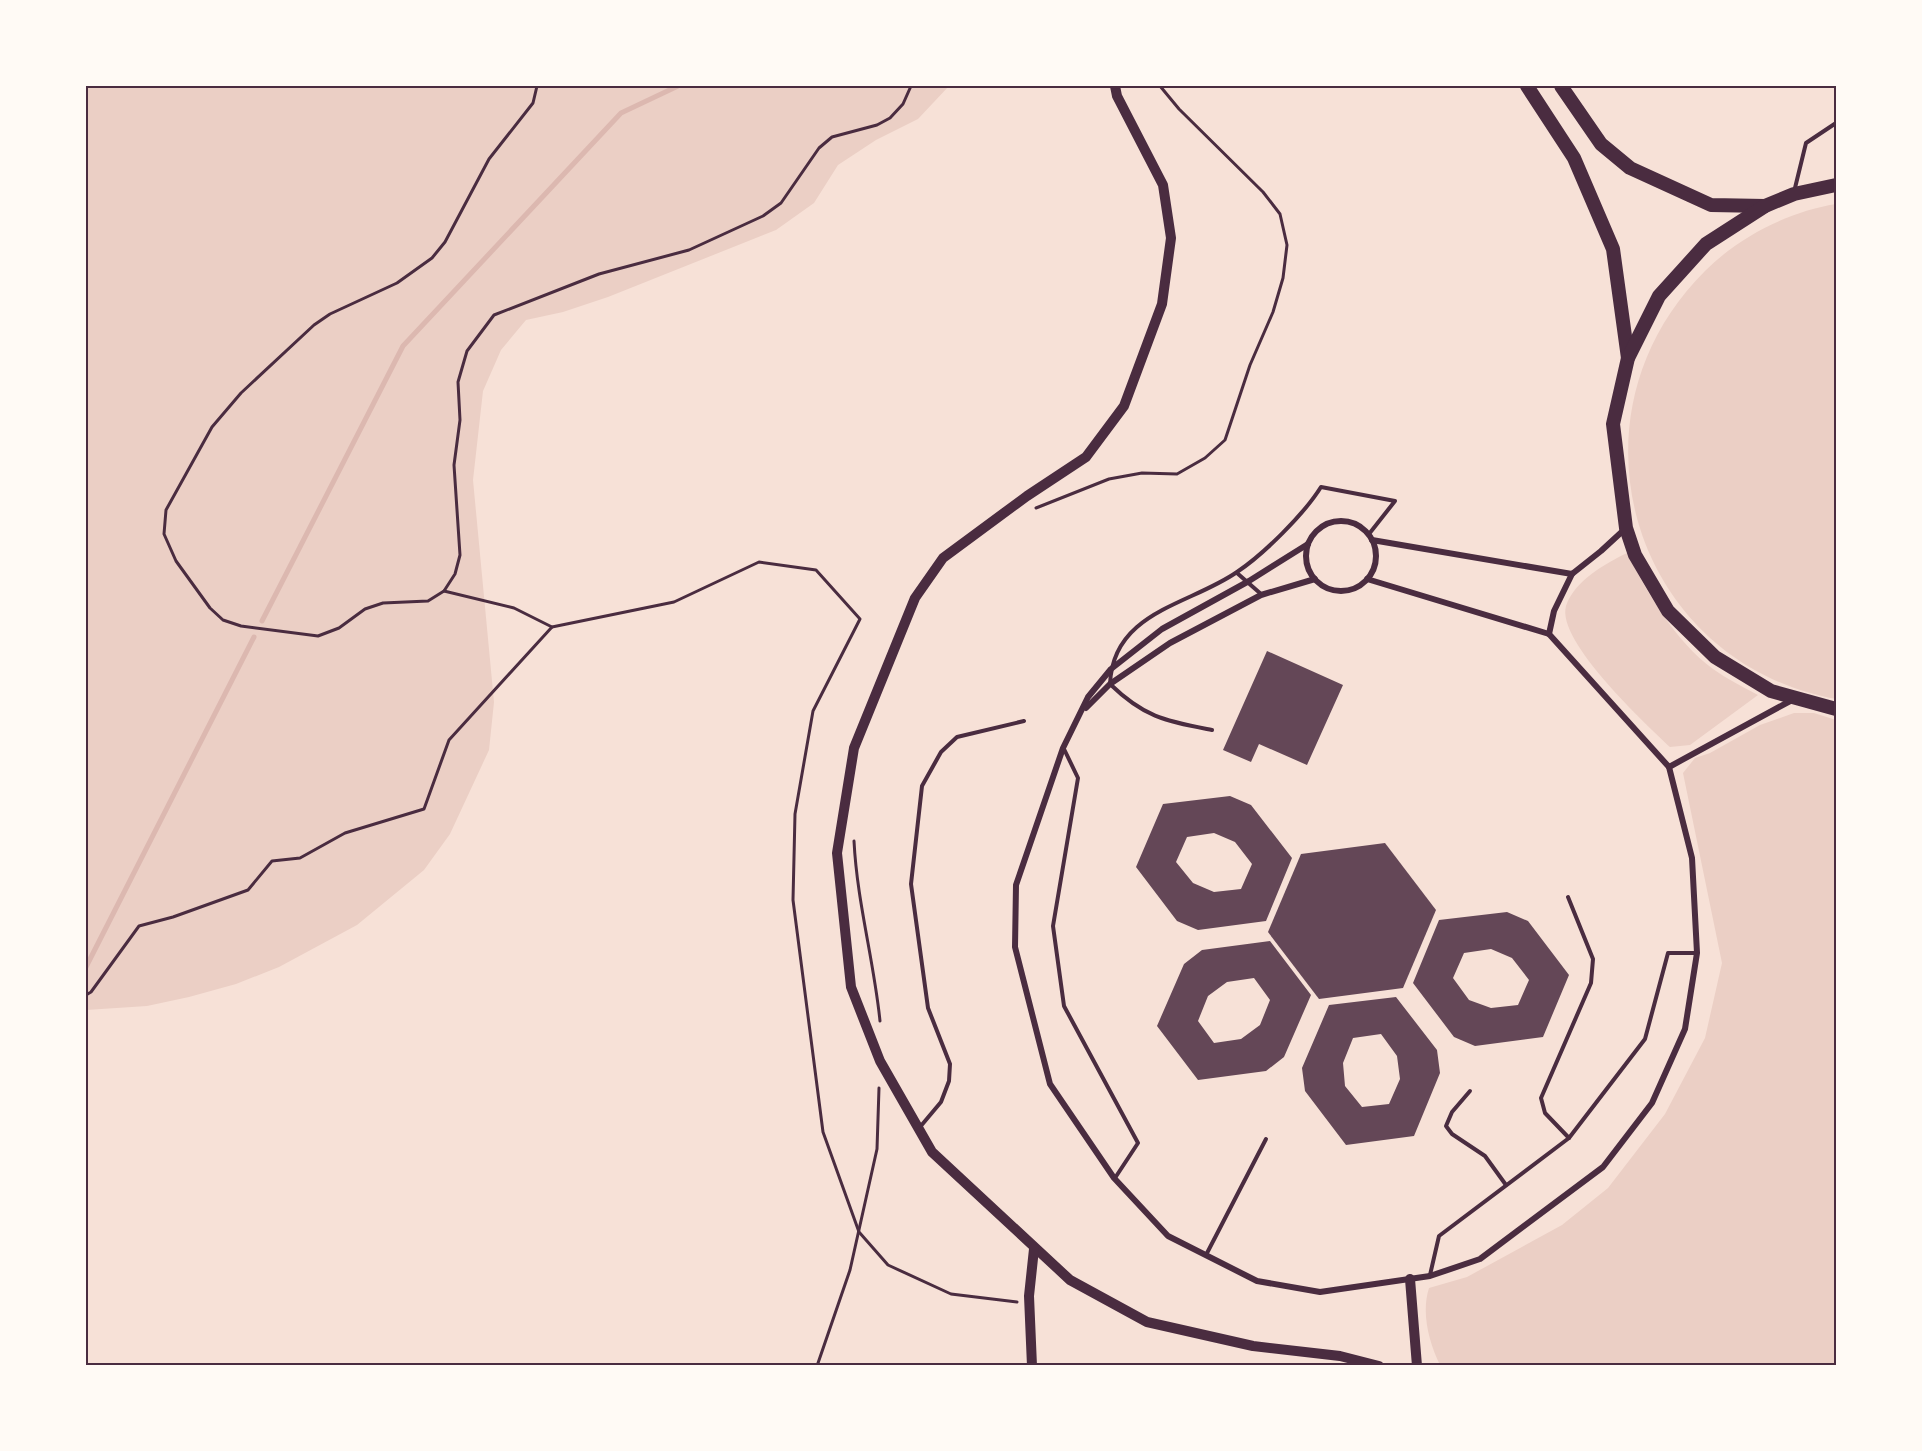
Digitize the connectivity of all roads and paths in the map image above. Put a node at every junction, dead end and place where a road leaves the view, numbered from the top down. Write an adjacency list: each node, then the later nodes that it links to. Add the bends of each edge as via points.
1 (537, 86): 21 (path, via 533,104 489,159 445,242 432,258 398,283 314,325 241,393 212,427 166,510 164,534 176,561 210,608 223,620 241,626 318,636 339,628 365,609 383,603 428,601)
2 (911, 86): 21 (path, via 903,104 890,118 832,137 819,148 781,202 763,216 689,250 599,274 494,315 466,351 458,382 460,420 453,465 460,555 455,574)
3 (1115, 86): 39 (street, via 1162,185 1171,238 1162,304 1124,406 1086,457 942,558 915,598 854,748 837,853 851,987)
4 (1160, 86): 12 (path, via 1280,214 1287,245 1273,312 1225,440 1205,458 1177,474 1142,473 1109,479)
5 (1527, 86): 11 (main road, via 1574,158 1613,249)
6 (1561, 86): 10 (main road, via 1601,144 1630,168 1711,205)
7 (1836, 123): 9 (lane, via 1806,143)
8 (1836, 185): 9 (main road)
9 (1794, 194): 10 (main road)
10 (1765, 206): 11 (main road, via 1706,244 1659,296)
11 (1628, 358): 13 (main road, via 1613,424)
12 (1028, 512)
13 (1626, 528): 17 (street); 27 (main road, via 1635,555 1668,611 1715,657 1771,691)
14 (1371, 537): 15 (street, via 1353,524 1335,521 1314,534); 16 (lane, via 1395,501 1321,487 1306,510); 17 (street); 19 (street, via 1376,560)
15 (1308, 544): 18 (street, via 1306,557); 20 (street)
16 (1237, 573): 20 (lane); 25 (lane, via 1139,624 1123,643)
17 (1572, 574): 24 (street, via 1554,611)
18 (1315, 579): 19 (street, via 1335,590 1358,586); 22 (street)
19 (1367, 579): 24 (street)
20 (1249, 582): 22 (lane); 25 (street, via 1162,629)
21 (444, 591): 23 (path, via 514,608)
22 (1262, 595): 26 (street, via 1170,643)
23 (552, 627): 37 (path, via 449,740 424,809 345,833 300,858 272,861 248,890 139,926); 46 (path, via 674,602 759,562 816,570 860,619 813,711 795,814 793,900 823,1132)
24 (1549, 634): 33 (street)
25 (1111, 669): 26 (lane); 29 (street, via 1088,697)
26 (1110, 684): 29 (street); 31 (lane, via 1126,700 1161,720)
27 (1796, 698): 28 (main road); 33 (street)
28 (1836, 709)
29 (1084, 710): 32 (street)
30 (1024, 721): 41 (lane, via 957,737 941,752 922,786 911,884 928,1008 950,1064 941,1102)
31 (1212, 730)
32 (1063, 748): 44 (street, via 1016,885 1015,947 1050,1084); 44 (lane, via 1078,778 1053,926 1064,1006 1138,1143)
33 (1669, 767): 36 (street, via 1692,858)
34 (854, 835): 38 (path, via 856,878 876,974)
35 (1568, 897): 42 (lane, via 1593,960 1591,983 1541,1098 1545,1113)
36 (1697, 953): 42 (lane, via 1668,953 1645,1039); 49 (street, via 1685,1029 1652,1103 1603,1167 1480,1259)
37 (86, 995)
38 (881, 1027)
39 (880, 1061): 41 (street); 46 (path, via 877,1149)
40 (1470, 1091): 45 (lane, via 1446,1126 1485,1156)
41 (919, 1128): 47 (street, via 932,1152)
42 (1569, 1138): 45 (lane)
43 (1266, 1139): 48 (lane)
44 (1114, 1178): 48 (street, via 1168,1236)
45 (1506, 1185): 49 (lane, via 1438,1236)
46 (859, 1232): 51 (path, via 888,1265 951,1294); 52 (path)
47 (1034, 1249): 51 (street); 54 (street, via 1070,1280 1147,1322 1253,1346 1340,1356)
48 (1206, 1255): 50 (street, via 1257,1281 1320,1292)
49 (1430, 1276): 50 (street)
50 (1410, 1279): 55 (street)
51 (1029, 1303): 53 (street)
52 (817, 1365)
53 (1032, 1365)
54 (1379, 1365)
55 (1417, 1365)

